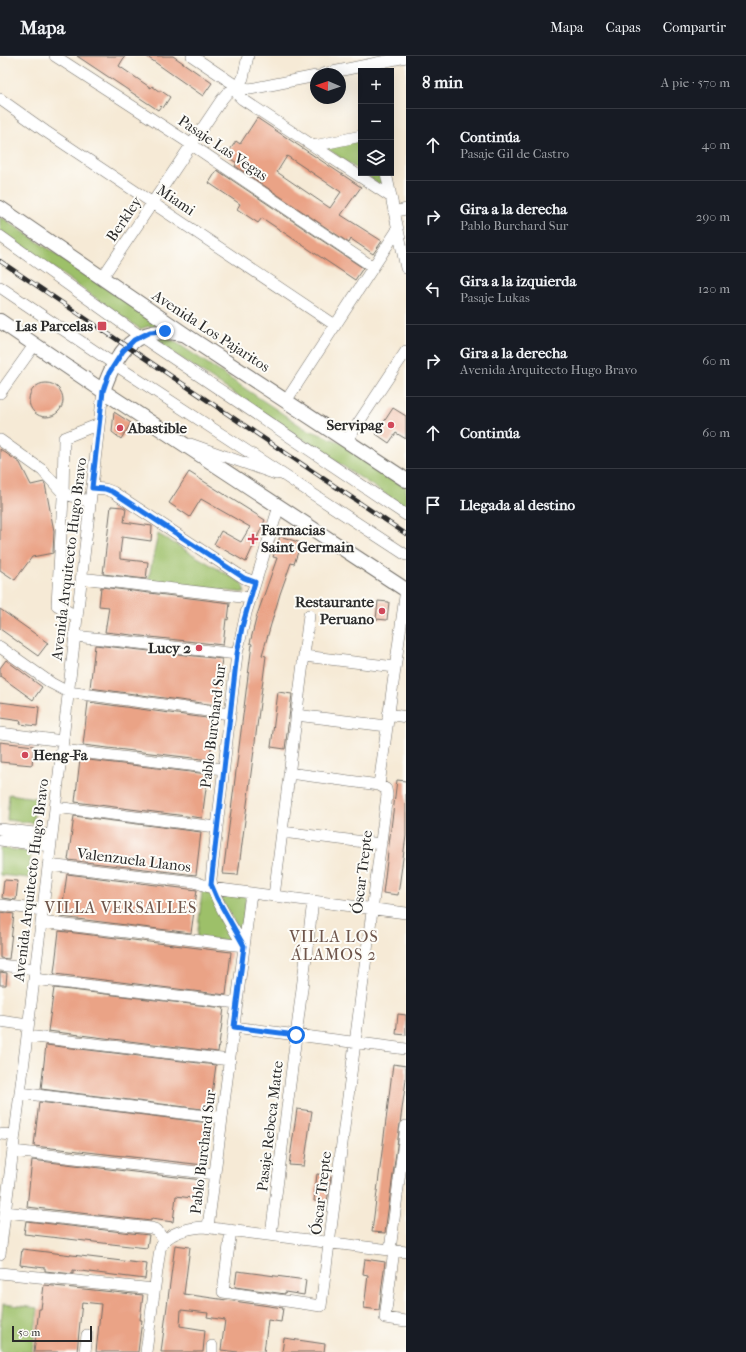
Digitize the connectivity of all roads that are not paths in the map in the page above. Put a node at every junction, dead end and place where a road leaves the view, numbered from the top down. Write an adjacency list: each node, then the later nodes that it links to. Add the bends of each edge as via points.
1 (56, 56): 11 (street, Pasaje Las Vegas)
2 (192, 56): 8 (street)
3 (248, 56): 8 (street)
4 (406, 57): 5 (street)
5 (366, 64): 6 (street)
6 (346, 69)
7 (310, 77): 8 (street, via 250,89)
8 (238, 87): 11 (street, Berkley, via 224,96); 12 (street, via 238,94 242,99)
9 (0, 99): 15 (street, Miami)
10 (358, 137): 12 (street)
11 (192, 145): 15 (street, Berkley); 21 (street, Pasaje Las Vegas)
12 (314, 146): 14 (street)
13 (387, 176): 14 (street)
14 (391, 197): 18 (street)
15 (152, 202): 23 (street, Berkley); 26 (street, Miami)
16 (0, 208): 23 (main road, Avenida Los Pajaritos)
17 (406, 209): 18 (street)
18 (394, 212): 19 (street)
19 (398, 229): 21 (street); 22 (street)
20 (0, 236): 27 (street)
21 (373, 267): 26 (street)
22 (406, 268)
23 (102, 278): 28 (main road, Avenida Los Pajaritos)
24 (0, 287): 31 (street)
25 (0, 320): 29 (main road)
26 (335, 325): 34 (street)
27 (140, 336): 28 (main road, via 165,331); 31 (main road, via 126,348); 45 (street)
28 (187, 336): 34 (main road, Avenida Los Pajaritos)
29 (35, 344): 32 (main road); 33 (street)
30 (406, 351): 38 (street)
31 (114, 364): 32 (main road); 39 (street)
32 (103, 391): 35 (street, Avenida Arquitecto Hugo Bravo); 37 (main road)
33 (0, 393)
34 (286, 401): 38 (main road, Avenida Los Pajaritos)
35 (99, 424): 41 (street, Avenida Arquitecto Hugo Bravo); 42 (street, via 64,438)
36 (0, 440): 42 (street, via 42,470)
37 (176, 440): 39 (street); 44 (main road)
38 (347, 440): 40 (main road, Avenida Los Pajaritos)
39 (292, 479): 46 (street)
40 (406, 480)
41 (92, 488): 43 (street, Avenida Arquitecto Hugo Bravo); 48 (street, via 113,492 244,578)
42 (63, 493): 43 (street); 52 (street, via 57,605)
43 (90, 502): 47 (street, Avenida Arquitecto Hugo Bravo)
44 (279, 506): 48 (street, Pablo Burchard Sur); 49 (main road)
45 (406, 515)
46 (406, 555)
47 (81, 578): 50 (street); 52 (street, Avenida Arquitecto Hugo Bravo)
48 (255, 582): 50 (street, Pablo Burchard Sur)
49 (406, 589): 57 (street)
50 (250, 598): 55 (street, Pablo Burchard Sur)
51 (309, 615): 56 (street)
52 (77, 617): 53 (street, Avenida Arquitecto Hugo Bravo)
53 (75, 636): 55 (street); 58 (street, Avenida Arquitecto Hugo Bravo)
54 (0, 647): 58 (street)
55 (237, 654): 59 (street, Pablo Burchard Sur)
56 (304, 656): 57 (street); 61 (street)
57 (395, 668): 60 (street)
58 (68, 692): 59 (street); 65 (street, Avenida Arquitecto Hugo Bravo)
59 (230, 714): 66 (street, Pablo Burchard Sur)
60 (388, 714): 62 (street); 63 (street)
61 (296, 715): 63 (street); 67 (street)
62 (406, 717)
63 (386, 726): 68 (street)
64 (0, 733): 65 (street)
65 (62, 746): 66 (street); 69 (street, Avenida Arquitecto Hugo Bravo)
66 (223, 769): 70 (street, Pablo Burchard Sur)
67 (289, 773): 68 (street); 72 (street)
68 (379, 785): 75 (street, Óscar Trepte, via 386,789 388,795)
69 (55, 807): 70 (street); 73 (street, Avenida Arquitecto Hugo Bravo)
70 (216, 827): 78 (street, Pablo Burchard Sur)
71 (0, 829): 73 (street)
72 (282, 832): 75 (street); 80 (street)
73 (52, 835): 76 (street, Avenida Arquitecto Hugo Bravo)
74 (0, 840): 76 (street)
75 (381, 844): 83 (street, Óscar Trepte)
76 (50, 846): 77 (street, Avenida Arquitecto Hugo Bravo)
77 (48, 865): 78 (street, Valenzuela Llanos, via 195,882); 84 (street, Avenida Arquitecto Hugo Bravo)
78 (212, 888): 79 (street, Valenzuela Llanos); 87 (street, Pablo Burchard Sur)
79 (251, 893): 80 (street, Valenzuela Llanos); 87 (street, Pablo Burchard Sur)
80 (274, 896): 81 (street, Valenzuela Llanos)
81 (313, 901): 83 (street, Valenzuela Llanos); 94 (street, Pasaje Rebeca Matte)
82 (0, 905): 84 (street)
83 (373, 909): 85 (street, Valenzuela Llanos); 96 (street, Óscar Trepte)
84 (42, 910): 86 (street, Avenida Arquitecto Hugo Bravo)
85 (406, 913)
86 (41, 922): 87 (street); 89 (street, Avenida Arquitecto Hugo Bravo)
87 (244, 946): 90 (street, Pablo Burchard Sur)
88 (0, 965): 89 (street)
89 (35, 974): 90 (street); 92 (street, Avenida Arquitecto Hugo Bravo)
90 (237, 1003): 93 (street, Pablo Burchard Sur)
91 (0, 1021): 92 (street)
92 (28, 1025): 95 (street, Avenida Arquitecto Hugo Bravo)
93 (234, 1027): 94 (street); 98 (street, Pablo Burchard Sur)
94 (296, 1035): 96 (street); 110 (street, Pasaje Rebeca Matte)
95 (27, 1036): 98 (street); 99 (street, Avenida Arquitecto Hugo Bravo)
96 (356, 1042): 97 (street); 112 (street, Óscar Trepte)
97 (406, 1049)
98 (230, 1060): 100 (street, Pablo Burchard Sur)
99 (20, 1093): 100 (street); 103 (street, Avenida Arquitecto Hugo Bravo)
100 (222, 1118): 105 (street, Pablo Burchard Sur)
101 (406, 1126): 113 (street)
102 (0, 1134): 103 (street)
103 (15, 1135): 104 (street, Avenida Arquitecto Hugo Bravo)
104 (13, 1151): 105 (street); 106 (street, Avenida Arquitecto Hugo Bravo)
105 (215, 1174): 108 (street, Pablo Burchard Sur)
106 (4, 1190): 107 (street, Avenida Arquitecto Hugo Bravo)
107 (5, 1212): 111 (street, via 151,1228 157,1230); 115 (street, Avenida Arquitecto Hugo Bravo)
108 (208, 1227): 109 (street); 111 (street, Pablo Burchard Sur, via 194,1228)
109 (231, 1230): 110 (street); 112 (street, Óscar Trepte, via 223,1292 321,1306)
110 (271, 1235): 112 (street)
111 (164, 1240): 117 (street, via 160,1249)
112 (330, 1242): 113 (street)
113 (392, 1250): 114 (street); 118 (street, via 385,1318)
114 (406, 1252)
115 (0, 1254)
116 (0, 1273): 117 (street)
117 (154, 1289): 121 (street)
118 (406, 1321)
119 (87, 1335): 120 (street)
120 (85, 1352)
121 (146, 1352)

